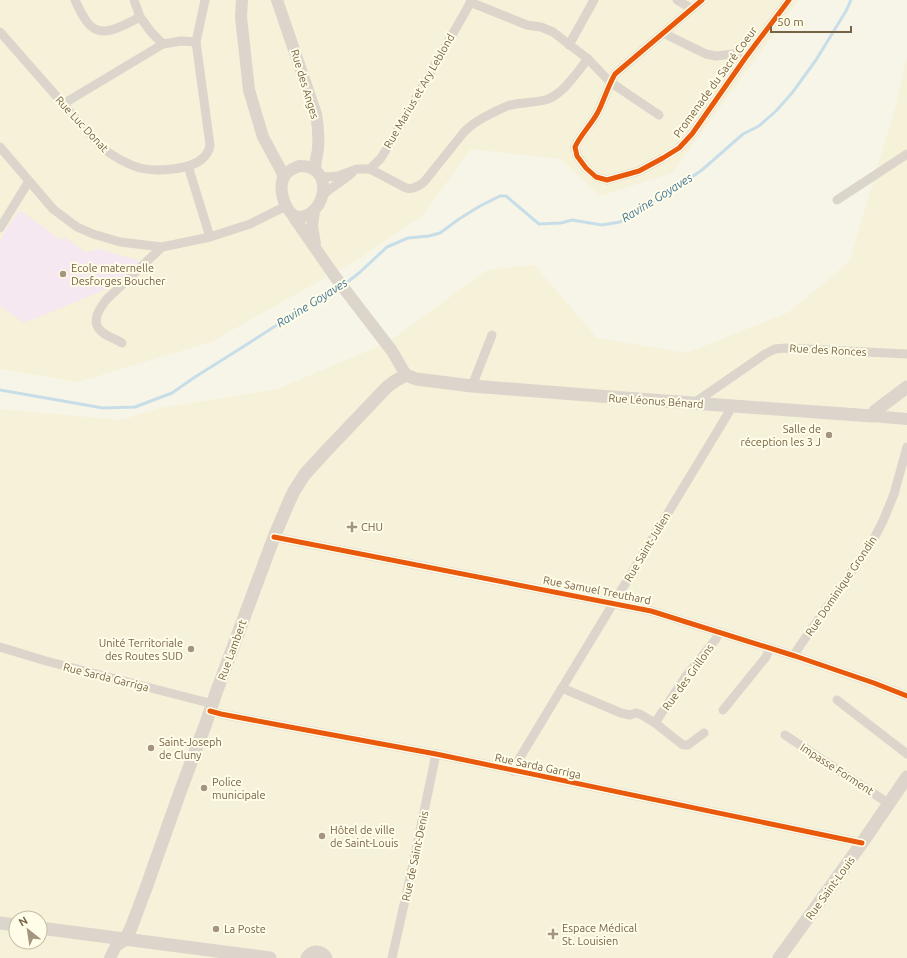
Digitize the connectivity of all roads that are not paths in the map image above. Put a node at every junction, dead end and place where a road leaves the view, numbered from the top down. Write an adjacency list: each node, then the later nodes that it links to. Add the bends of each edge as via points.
1 (75, 0): 12 (street, via 87,23 95,30 108,31)
2 (134, 0): 12 (street)
3 (205, 0): 15 (street)
4 (242, 0): 29 (street, via 249,90 263,138)
5 (277, 0): 28 (street, Rue des Anges, via 316,114 318,150 315,164)
6 (594, 0): 17 (street)
7 (677, 0): 11 (street)
8 (702, 0): 11 (street)
9 (789, 0): 18 (street, Promenade du Sacré Coeur)
10 (471, 1): 17 (street, via 527,24 547,29); 27 (street, Rue Marius et Ary Leblond, via 389,145)
11 (692, 9): 14 (street)
12 (140, 17): 16 (street)
13 (0, 32): 21 (street, Rue Luc Donat)
14 (665, 32): 18 (street, via 706,54 734,54); 20 (street, via 615,74)
15 (196, 42): 16 (street); 25 (street, Rue Luc Donat, via 210,145 202,159)
16 (163, 44): 21 (street)
17 (569, 45): 19 (street)
18 (746, 57): 20 (street, Promenade du Sacré Coeur, via 692,134 679,148 639,171 607,180 596,177 586,168 577,156 575,147 599,110)
19 (588, 60): 20 (street); 27 (street, via 561,91 553,96 545,100 507,106 474,123 419,186 406,188)
20 (610, 82): 22 (street)
21 (63, 104): 25 (street, Rue Luc Donat, via 101,147 117,158 140,168 164,170)
22 (659, 115)
23 (0, 147): 30 (street)
24 (907, 154): 32 (street)
25 (188, 166): 36 (street)
26 (357, 168): 27 (street); 28 (street, via 338,176 327,177); 31 (street)
27 (370, 169)
28 (318, 173): 29 (street, via 305,166 299,166 289,170); 31 (street, via 323,184)
29 (283, 178): 33 (street, via 282,192)
30 (29, 180): 35 (street); 37 (street, via 53,209 76,227 120,242)
31 (322, 196): 34 (street)
32 (837, 200)
33 (290, 211): 34 (street, via 298,217); 36 (street); 38 (street)
34 (314, 211): 38 (street, via 312,226)
35 (0, 228)
36 (210, 237): 37 (street)
37 (162, 248): 40 (street, via 100,307 96,317 102,332)
38 (315, 248): 42 (street)
39 (492, 335): 43 (street)
40 (122, 343)
41 (907, 354): 45 (street, Rue des Ronces, via 775,349)
42 (406, 375): 43 (main road, Rue Léonus Bénard, via 416,379); 50 (main road, Rue Lambert, via 387,387 305,474 294,491)
43 (472, 386): 45 (main road, Rue Léonus Bénard)
44 (907, 388): 47 (main road, via 875,411)
45 (694, 403): 46 (main road, Rue Léonus Bénard)
46 (730, 406): 47 (main road, Rue Léonus Bénard); 51 (street, Rue Saint-Julien, via 729,412)
47 (872, 416): 48 (street, Rue Léonus Bénard)
48 (907, 419)
49 (907, 447): 55 (street, Rue Dominique Grondin, via 894,494 871,544)
50 (274, 537): 51 (street, Rue Samuel Treuthard); 59 (main road, Rue Lambert)
51 (613, 603): 52 (street, Rue Samuel Treuthard, via 651,611); 56 (street, Rue Saint-Julien)
52 (718, 632): 54 (street, Rue Samuel Treuthard); 61 (street, Rue des Grillons, via 716,639 686,676)
53 (0, 647): 59 (street, Rue Sarda Garriga)
54 (770, 648): 55 (street, Rue Samuel Treuthard); 60 (street, via 766,657)
55 (795, 656): 57 (street, Rue Samuel Treuthard)
56 (562, 688): 61 (street, via 621,713 640,714); 66 (street, Rue Saint-Julien)
57 (907, 696)
58 (837, 700): 65 (street)
59 (211, 708): 64 (street, Rue Sarda Garriga, via 221,714); 71 (main road, Rue Lambert)
60 (723, 710)
61 (655, 723): 62 (street, via 683,745 688,745)
62 (704, 734)
63 (785, 735): 68 (street, Impasse Forment)
64 (436, 754): 66 (street, Rue Sarda Garriga); 76 (street, Rue de Saint-Denis)
65 (907, 754)
66 (513, 771): 69 (street, Rue Sarda Garriga)
67 (907, 777): 68 (main road, Rue Saint-Louis)
68 (888, 803): 69 (main road, Rue Saint-Louis)
69 (862, 843): 77 (main road, Rue Saint-Louis)
70 (48, 929): 71 (main road)
71 (125, 940): 72 (street, Rue Lambert, via 116,946); 73 (main road)
72 (110, 958)
73 (270, 958)
74 (307, 958): 75 (main road, via 318,952)
75 (326, 958)
76 (392, 958)
77 (779, 958)

